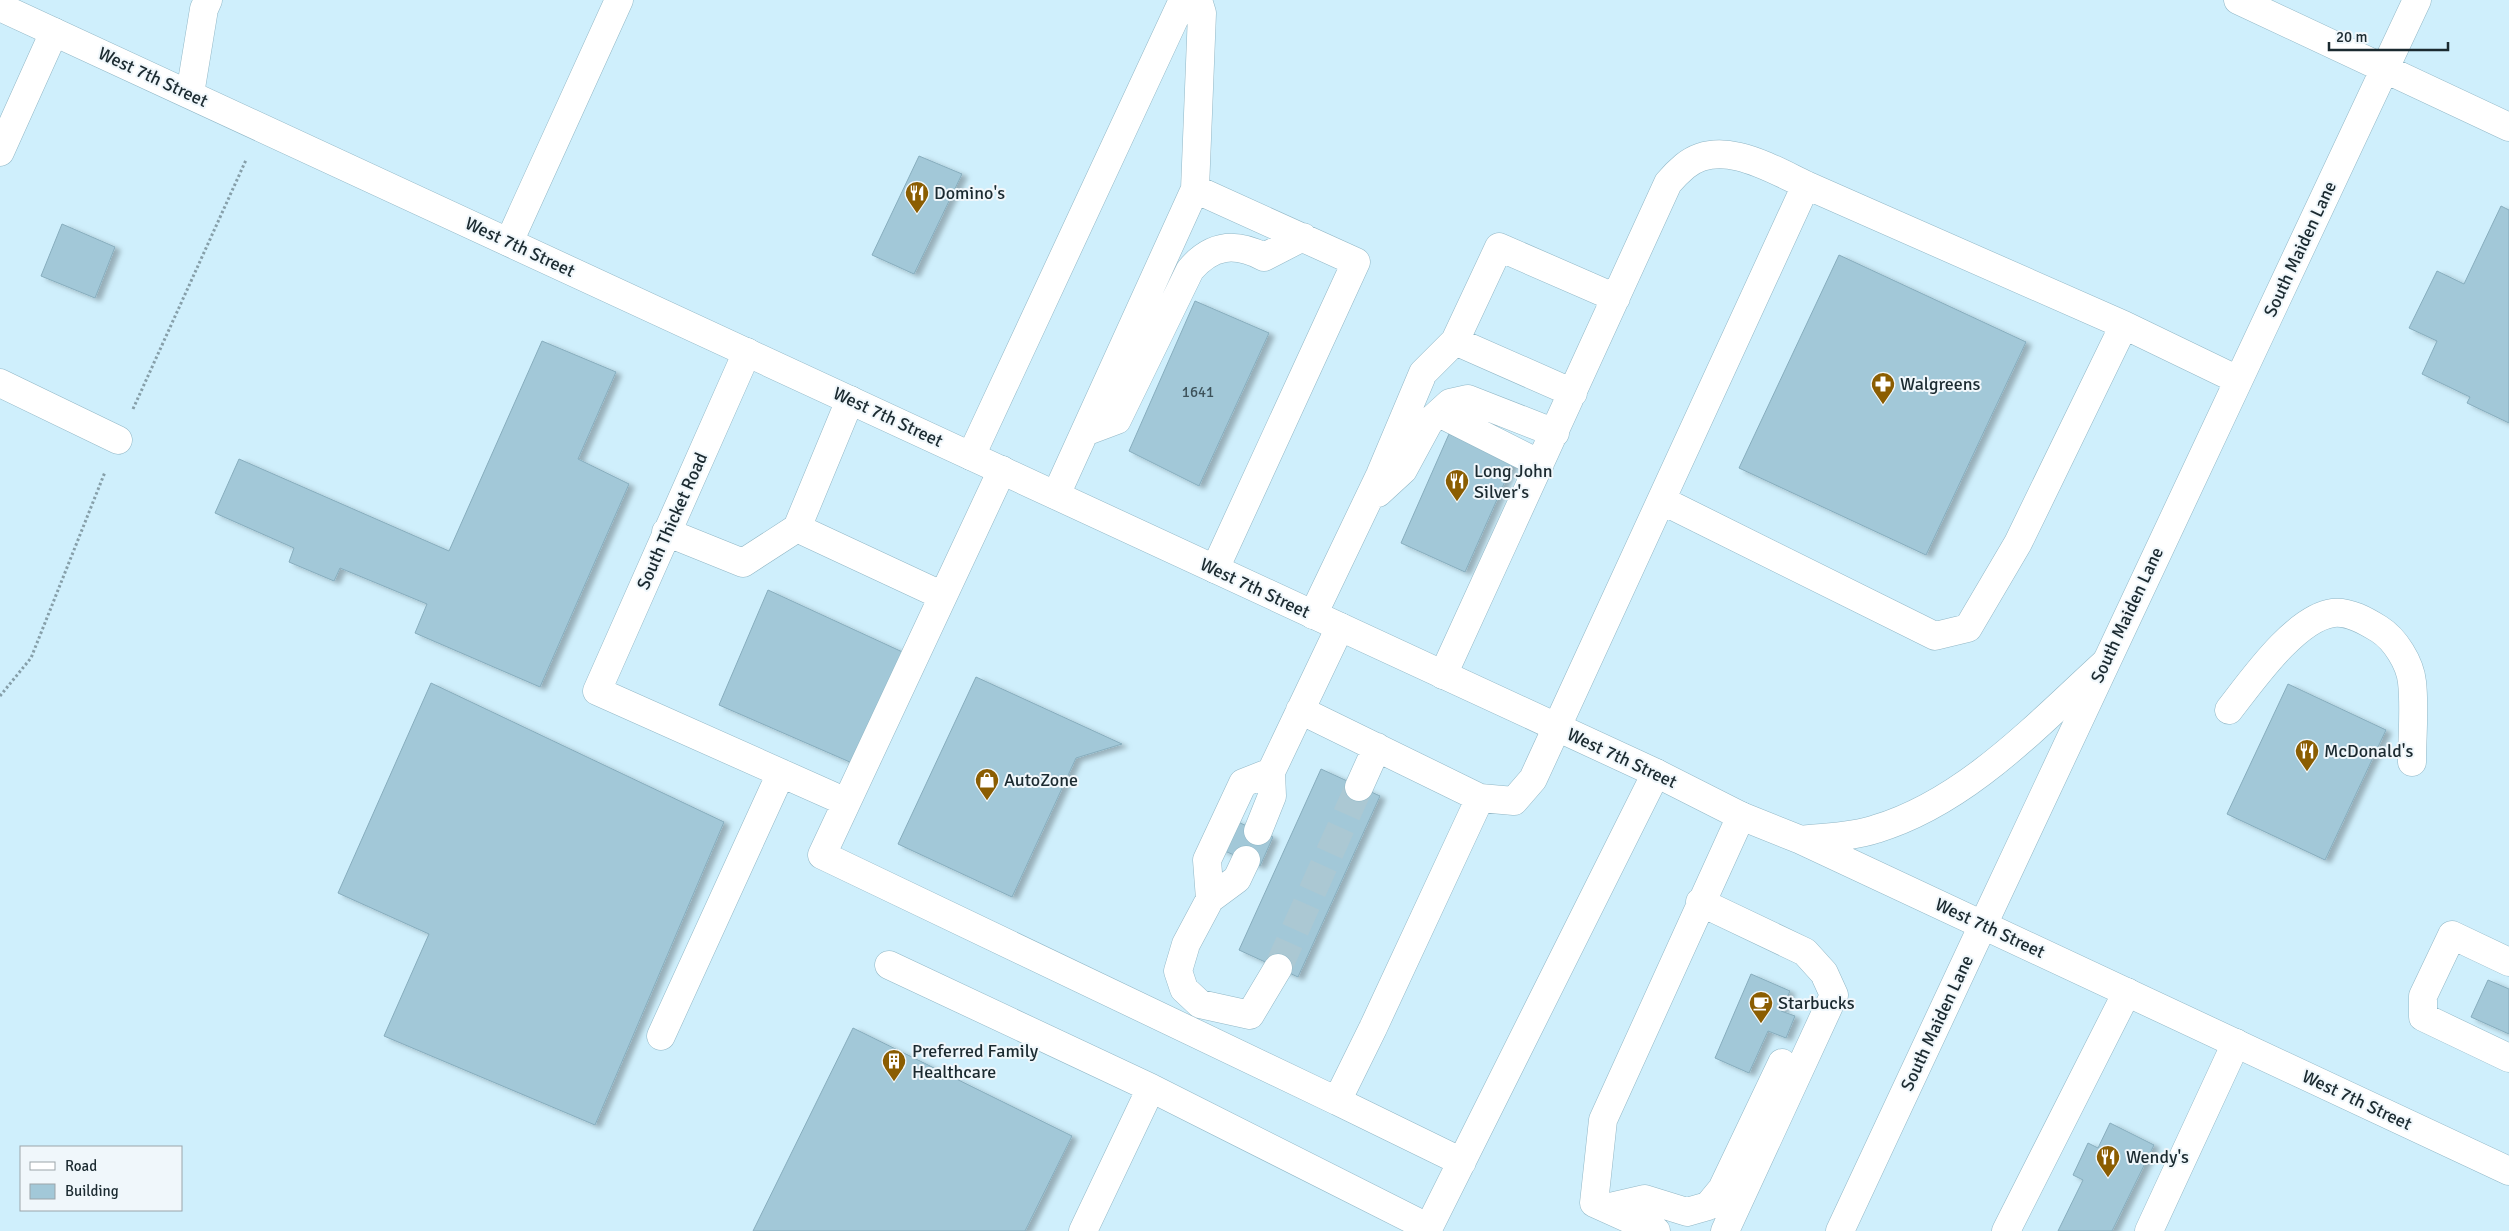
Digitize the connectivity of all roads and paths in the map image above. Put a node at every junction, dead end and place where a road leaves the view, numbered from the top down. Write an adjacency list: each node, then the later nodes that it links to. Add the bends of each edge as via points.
1 (208, 0): 10 (main road)
2 (618, 0): 16 (main road)
3 (1183, 0): 29 (main road)
4 (1198, 0): 14 (main road, via 1202,13)
5 (2238, 0): 9 (main road)
6 (2417, 0): 9 (main road, South Maiden Lane)
7 (0, 7): 8 (main road, West 7th Street)
8 (54, 32): 10 (main road, West 7th Street); 12 (main road)
9 (2384, 68): 11 (main road); 21 (main road, South Maiden Lane)
10 (190, 94): 16 (main road, West 7th Street)
11 (2509, 127)
12 (0, 152)
13 (1806, 185): 17 (main road, via 1729,154 1704,156 1685,165 1668,183); 18 (main road); 33 (main road)
14 (1195, 189): 15 (main road); 26 (main road)
15 (1303, 237): 26 (main road, via 1264,257 1245,248 1230,248 1200,258 1190,270 1117,420); 37 (main road, via 1356,262)
16 (509, 242): 20 (main road, West 7th Street)
17 (1616, 298): 19 (main road, via 1499,247); 23 (main road)
18 (2124, 325): 21 (main road); 33 (main road, via 2018,543 1968,628 1935,636)
19 (1455, 341): 23 (main road); 34 (main road, via 1423,373)
20 (746, 352): 24 (main road, West 7th Street); 36 (main road, South Thicket Road)
21 (2238, 380): 41 (main road, South Maiden Lane)
22 (0, 382): 28 (main road)
23 (1573, 393): 27 (main road)
24 (850, 400): 29 (main road, West 7th Street); 35 (main road)
25 (1439, 413): 27 (main road, via 1450,402 1468,399); 30 (main road); 34 (main road, via 1429,422 1403,470)
26 (1086, 432): 32 (main road)
27 (1554, 433): 30 (main road)
28 (118, 440)
29 (971, 456): 31 (main road, West 7th Street)
30 (1540, 464): 42 (main road)
31 (1002, 470): 32 (main road, West 7th Street); 38 (main road)
32 (1056, 496): 37 (main road, West 7th Street)
33 (1662, 501): 45 (main road)
34 (1365, 506): 39 (main road)
35 (797, 528): 36 (main road, via 743,563); 38 (main road)
36 (666, 532): 49 (main road, South Thicket Road, via 597,691)
37 (1215, 569): 39 (main road, West 7th Street)
38 (943, 596): 53 (main road)
39 (1314, 615): 40 (main road, West 7th Street)
40 (1340, 627): 42 (main road, West 7th Street); 43 (main road)
41 (2105, 663): 56 (main road, via 1988,769 1919,812 1876,829); 60 (main road, South Maiden Lane)
42 (1443, 675): 45 (main road, West 7th Street)
43 (1300, 710): 46 (main road); 48 (main road)
44 (2229, 710): 47 (main road, via 2276,650 2314,620 2333,613 2363,619 2382,631 2399,649 2412,681)
45 (1558, 728): 50 (main road, West 7th Street); 52 (main road, via 1530,784 1514,801)
46 (1377, 747): 51 (main road); 52 (main road)
47 (2412, 762)
48 (1271, 772): 55 (main road, via 1272,796); 58 (main road, via 1243,783 1207,860)
49 (781, 773): 53 (main road); 66 (main road)
50 (1656, 773): 54 (main road, West 7th Street); 71 (main road)
51 (1359, 787)
52 (1480, 798): 70 (main road)
53 (846, 802): 70 (main road, via 822,855)
54 (1740, 816): 56 (main road, West 7th Street); 59 (main road)
55 (1258, 831)
56 (1801, 840): 60 (main road, West 7th Street)
57 (1246, 860): 58 (main road, via 1237,879)
58 (1210, 899): 63 (main road, via 1186,944 1178,971 1184,989 1200,1004 1250,1015)
59 (1700, 902): 64 (main road, via 1805,952); 73 (main road, via 1603,1120 1594,1202)
60 (1983, 925): 65 (main road, West 7th Street); 78 (main road, South Maiden Lane)
61 (2509, 962): 68 (main road, via 2452,935 2423,996 2423,1016)
62 (889, 965): 69 (main road)
63 (1278, 968)
64 (1824, 973): 73 (main road, via 1722,1189 1708,1206 1687,1212 1645,1200); 77 (main road, via 1834,995)
65 (2127, 992): 67 (main road, West 7th Street); 79 (main road)
66 (661, 1036)
67 (2236, 1043): 72 (main road, West 7th Street); 80 (main road)
68 (2509, 1058)
69 (1151, 1088): 74 (main road); 75 (main road)
70 (1337, 1101): 71 (main road)
71 (1462, 1162): 74 (main road)
72 (2509, 1171)
73 (1606, 1208): 76 (main road)
74 (1428, 1230)
75 (1083, 1231)
76 (1656, 1231)
77 (1725, 1231)
78 (1840, 1231)
79 (2006, 1231)
80 (2149, 1231)

